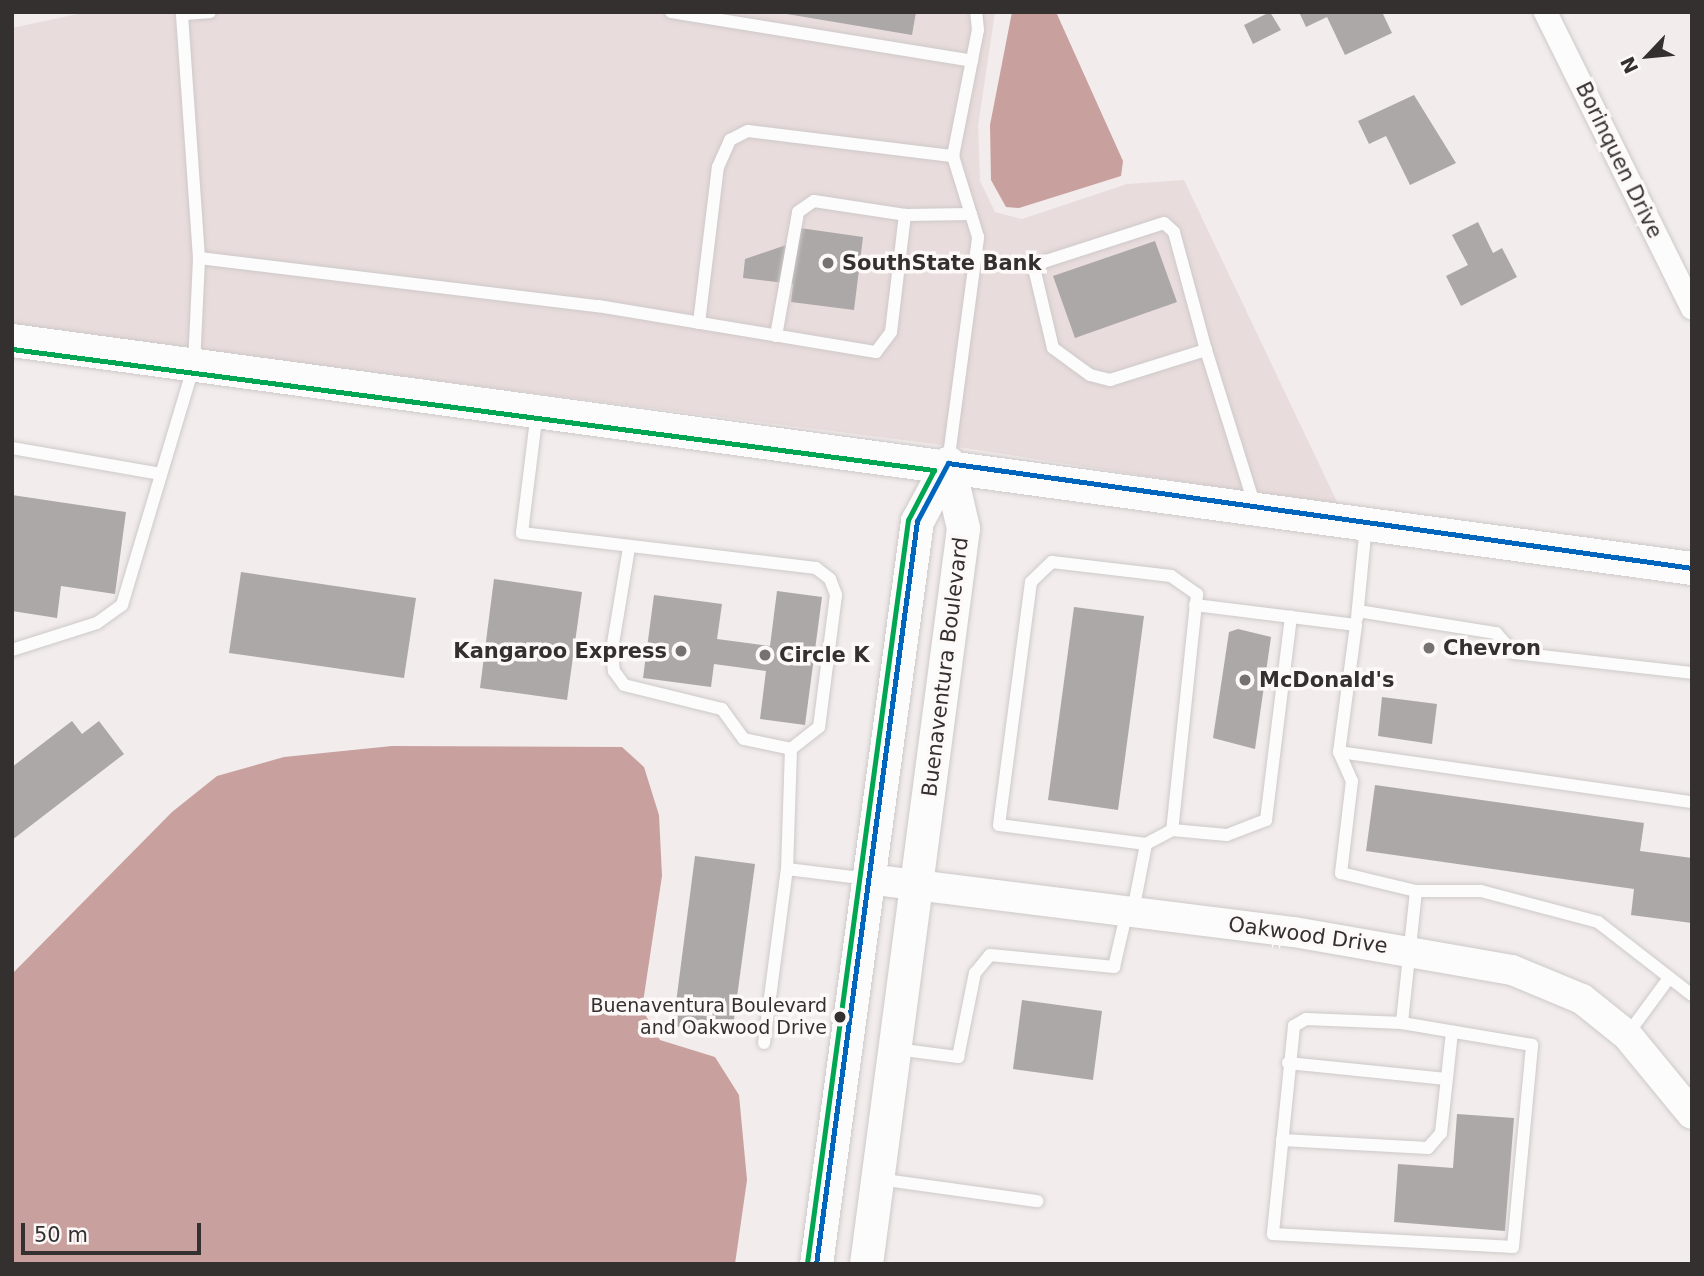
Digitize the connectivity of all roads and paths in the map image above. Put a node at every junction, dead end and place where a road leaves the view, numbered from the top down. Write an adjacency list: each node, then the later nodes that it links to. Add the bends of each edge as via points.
1 (210, 12): 5 (lane)
2 (671, 12): 6 (lane)
3 (976, 12): 6 (lane)
4 (1545, 12): 11 (street, Borinquen Drive)
5 (183, 13): 10 (lane)
6 (972, 61): 7 (lane)
7 (953, 156): 8 (lane); 12 (lane, via 748,131 730,140 718,167)
8 (971, 214): 9 (lane); 19 (lane, via 978,237)
9 (905, 215): 13 (lane, via 814,201 798,212); 13 (lane, via 891,332 876,352)
10 (198, 258): 12 (lane); 16 (lane)
11 (1692, 309)
12 (699, 323): 13 (lane)
13 (776, 336)
14 (12, 340): 16 (main road)
15 (1206, 350): 15 (lane, via 1110,380 1090,375 1053,348 1035,272 1043,262 1164,223 1174,232); 21 (lane)
16 (194, 365): 17 (main road); 20 (lane)
17 (537, 410): 19 (main road); 23 (lane, via 522,533)
18 (12, 448): 20 (lane)
19 (948, 463): 21 (main road); 37 (main road, via 917,521); 38 (main road, Buenaventura Boulevard, via 962,528)
20 (161, 474): 29 (lane, via 122,605 97,623)
21 (1255, 507): 22 (main road)
22 (1366, 523): 24 (main road); 26 (lane)
23 (629, 548): 31 (lane, via 612,650 624,685 722,709 744,739); 31 (lane, via 816,568 830,579 836,595 819,727)
24 (1692, 568)
25 (1195, 605): 27 (lane); 34 (lane); 35 (lane, via 1197,594 1171,576 1052,562 1031,582 999,825)
26 (1358, 611): 28 (lane); 30 (lane, via 1496,633 1514,653)
27 (1291, 617): 28 (lane); 34 (lane, via 1266,820 1227,835)
28 (1356, 625): 32 (lane)
29 (12, 650)
30 (1692, 673)
31 (791, 749): 36 (lane)
32 (1339, 752): 33 (lane); 39 (lane, via 1352,780 1341,873)
33 (1692, 802)
34 (1172, 830): 35 (lane)
35 (1146, 844): 40 (lane)
36 (787, 869): 37 (lane); 47 (lane)
37 (868, 880): 38 (street, Oakwood Drive); 55 (main road)
38 (920, 886): 40 (street, Oakwood Drive); 48 (main road, Buenaventura Boulevard)
39 (1416, 891): 41 (lane); 42 (lane, via 1481,891 1598,922)
40 (1130, 912): 41 (street, Oakwood Drive); 48 (lane, via 1114,967 990,955 975,973 958,1057)
41 (1410, 949): 44 (lane); 46 (street, Oakwood Drive, via 1512,970 1582,999)
42 (1669, 978): 43 (lane); 46 (lane)
43 (1692, 995)
44 (1402, 1023): 45 (lane); 49 (lane, via 1306,1019 1294,1026)
45 (1451, 1032): 50 (lane); 52 (lane, via 1532,1045 1513,1247 1273,1234)
46 (1627, 1035): 51 (street, Oakwood Drive)
47 (764, 1042)
48 (896, 1049): 53 (main road, Buenaventura Boulevard)
49 (1288, 1063): 50 (lane); 52 (lane)
50 (1446, 1079): 52 (lane, via 1441,1133 1428,1148)
51 (1692, 1114)
52 (1282, 1140)
53 (878, 1179): 54 (lane); 56 (main road, Buenaventura Boulevard)
54 (1037, 1200)
55 (816, 1264)
56 (866, 1264)

